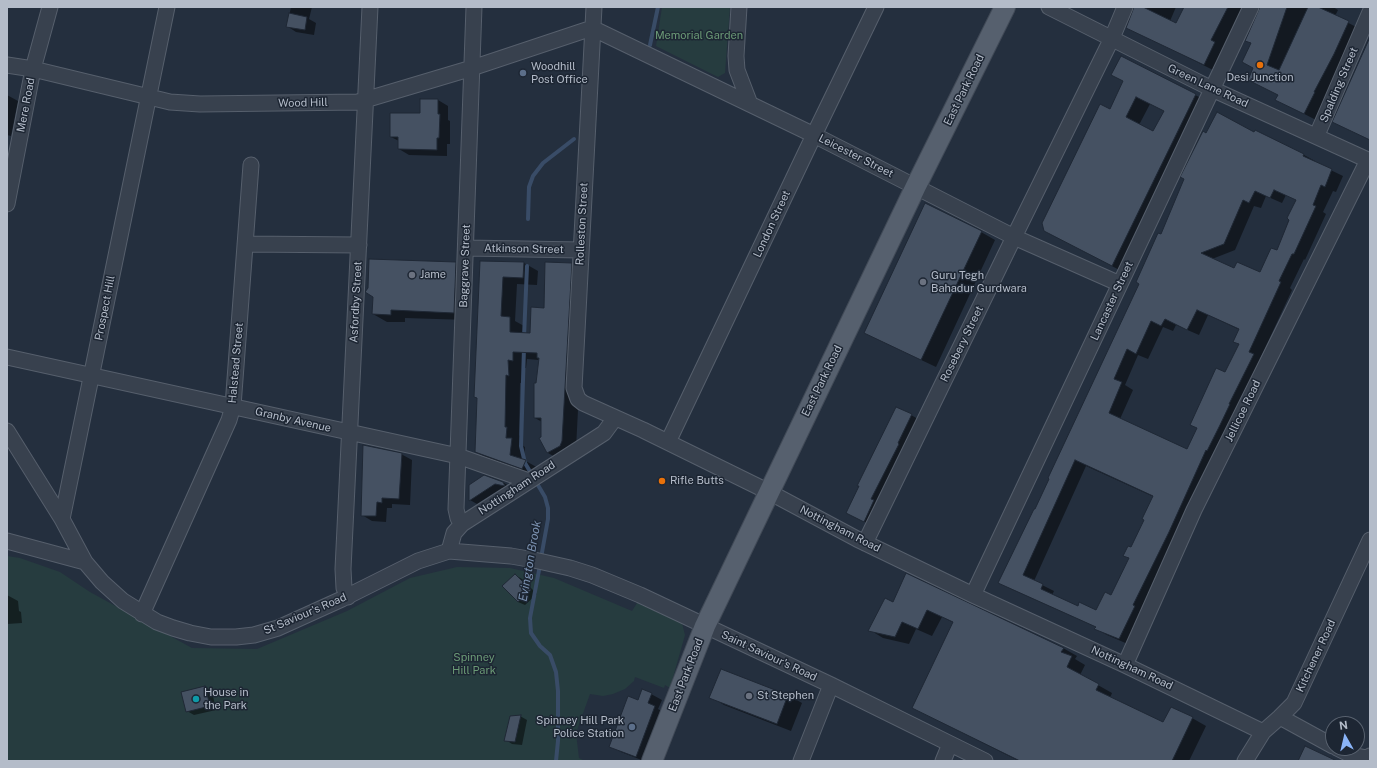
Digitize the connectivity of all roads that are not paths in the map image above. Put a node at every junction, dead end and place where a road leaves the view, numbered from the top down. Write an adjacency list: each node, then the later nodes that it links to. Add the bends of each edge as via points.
1 (50, 7): 17 (street, Mere Road)
2 (167, 7): 19 (street, Prospect Hill)
3 (370, 7): 20 (street, Asfordby Street)
4 (474, 7): 16 (street, Baggrave Street)
5 (594, 7): 13 (street, Rolleston Street)
6 (739, 7): 21 (street, via 737,70)
7 (876, 7): 22 (street, London Street)
8 (1005, 7): 26 (main road, East Park Road)
9 (1048, 7): 14 (street, Green Lane Road)
10 (1125, 7): 14 (street, Rosebery Street)
11 (1251, 7): 18 (street, Lancaster Street)
12 (1370, 12): 23 (street, Spalding Street)
13 (592, 28): 16 (street, Wood Hill); 21 (street, Leicester Street); 32 (street, Rolleston Street)
14 (1112, 38): 18 (street, Green Lane Road); 28 (street, Rosebery Street)
15 (7, 65): 17 (street, Wood Hill)
16 (472, 68): 20 (street, Wood Hill); 31 (street, Baggrave Street)
17 (34, 69): 19 (street, Wood Hill); 27 (street, Mere Road)
18 (1212, 89): 23 (street, Green Lane Road); 33 (street, Lancaster Street)
19 (148, 97): 20 (street, Wood Hill, via 170,102 200,104); 35 (street, Prospect Hill)
20 (366, 101): 30 (street, Asfordby Street)
21 (750, 104): 22 (street, Leicester Street)
22 (814, 135): 26 (street, Leicester Street); 40 (street, London Street)
23 (1317, 136): 24 (street, Green Lane Road)
24 (1369, 160): 56 (street, Jellicoe Road, via 1194,510)
25 (251, 165): 29 (street, Halstead Street)
26 (916, 186): 28 (street, Leicester Street); 43 (main road, East Park Road)
27 (7, 204)
28 (1014, 237): 33 (street, Leicester Street); 48 (street, Rosebery Street)
29 (245, 244): 30 (street); 36 (street, Halstead Street)
30 (359, 245): 39 (street, Asfordby Street)
31 (466, 248): 32 (street, Atkinson Street); 41 (street, Baggrave Street)
32 (581, 250): 37 (street, Rolleston Street, via 575,394 583,403)
33 (1120, 284): 52 (street, Lancaster Street)
34 (7, 357): 35 (street, Granby Avenue)
35 (92, 375): 36 (street, Granby Avenue); 44 (street, Prospect Hill)
36 (233, 406): 39 (street, Granby Avenue); 54 (street, Halstead Street)
37 (615, 418): 40 (street, Nottingham Road); 42 (street, Nottingham Road, via 604,433)
38 (7, 431): 44 (street, St Saviour's Road)
39 (350, 433): 41 (street, Granby Avenue); 53 (street, Asfordby Street, via 343,569 344,588)
40 (668, 442): 43 (street, Nottingham Road)
41 (458, 456): 42 (street, Granby Avenue); 45 (street, Baggrave Street, via 456,509)
42 (534, 478): 45 (street, Nottingham Road)
43 (769, 492): 48 (street, Nottingham Road); 55 (main road, East Park Road)
44 (62, 519): 50 (street, St Saviour's Road)
45 (462, 524): 49 (street, Nottingham Road, via 454,532)
46 (1370, 540): 58 (street, Kitchener Road, via 1294,703)
47 (7, 541): 50 (street)
48 (866, 543): 52 (street, Nottingham Road)
49 (449, 552): 51 (street, St Saviour's Road, via 511,556); 53 (street, St Saviour's Road, via 418,561)
50 (85, 562): 54 (street, St Saviour's Road, via 102,582)
51 (549, 562): 55 (street, Saint Saviour's Road, via 592,575)
52 (973, 595): 56 (street, Nottingham Road)
53 (348, 597): 54 (street, St Saviour's Road, via 278,628 236,637 211,637 190,633)
54 (142, 614)
55 (705, 626): 57 (street, Saint Saviour's Road); 64 (main road, East Park Road)
56 (1125, 665): 59 (street, Nottingham Road)
57 (831, 685): 61 (street, Saint Saviour's Road); 65 (street)
58 (1280, 717): 59 (street, Kitchener Road); 60 (street)
59 (1263, 732): 68 (street, Kitchener Road)
60 (1325, 742)
61 (950, 744): 66 (street); 67 (street, Saint Saviour's Road)
62 (1351, 756): 63 (street)
63 (1370, 756)
64 (652, 761)
65 (801, 761)
66 (943, 761)
67 (985, 761)
68 (1245, 761)

